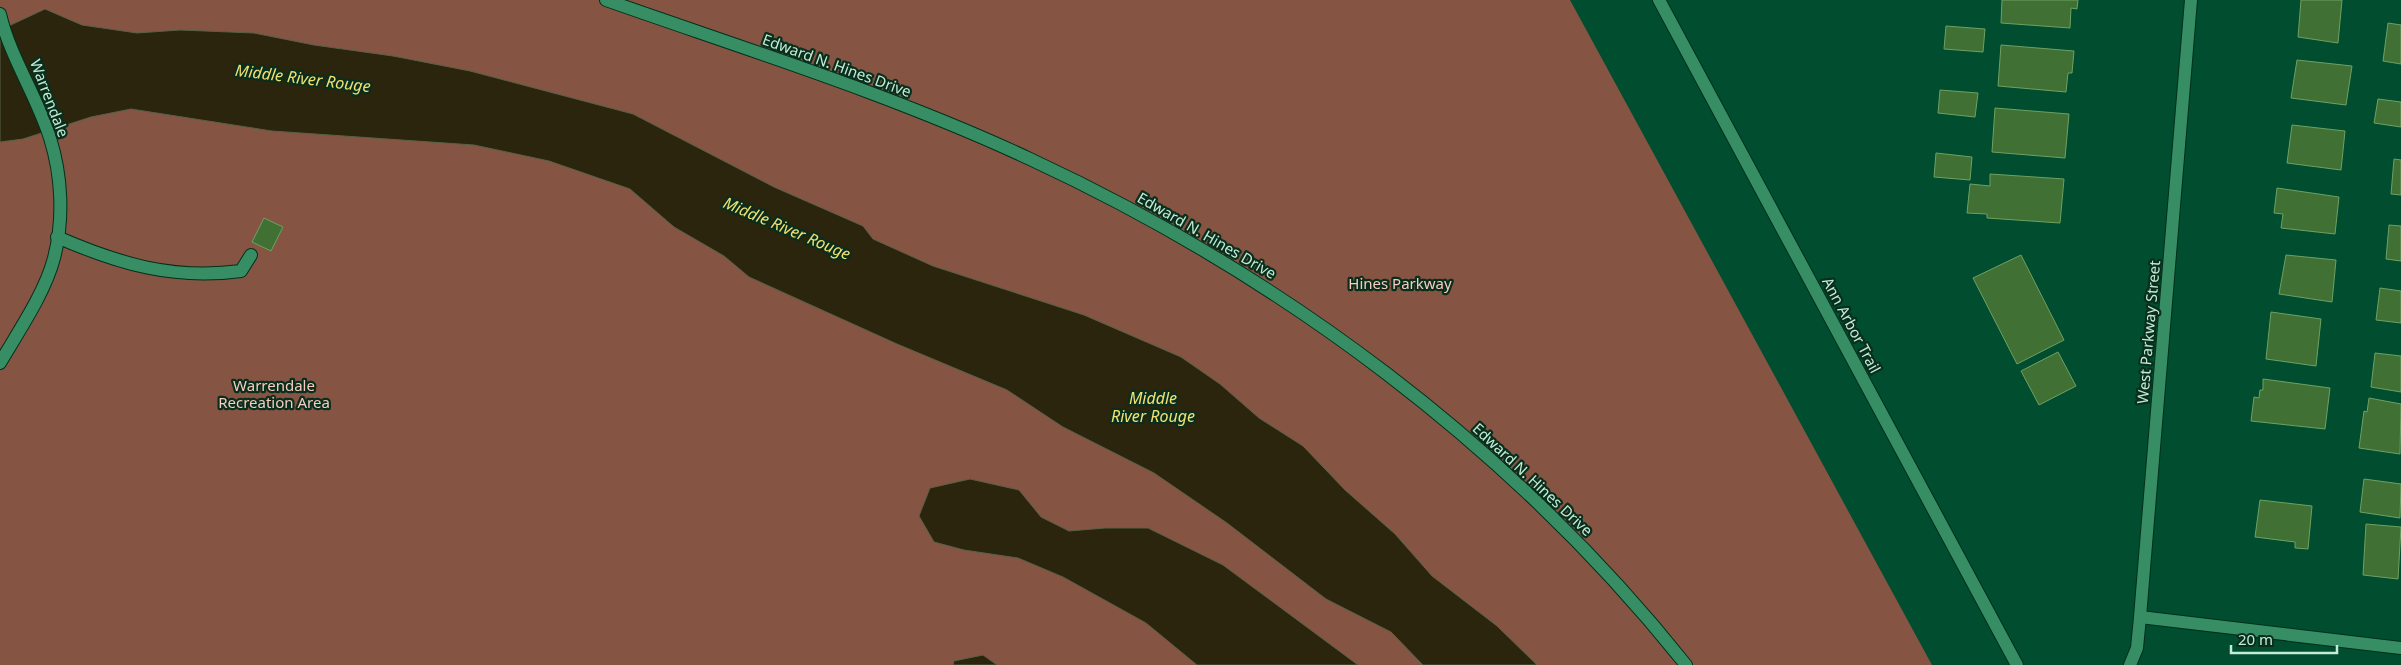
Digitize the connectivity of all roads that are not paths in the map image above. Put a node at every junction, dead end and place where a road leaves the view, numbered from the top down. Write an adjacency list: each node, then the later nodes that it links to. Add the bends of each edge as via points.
1 (606, 0): 10 (street, Edward N. Hines Drive, via 894,102 1028,158 1166,229 1274,294 1370,360 1457,429 1598,563)
2 (1659, 0): 11 (street, Ann Arbor Trail)
3 (2191, 0): 8 (street, West Parkway Street)
4 (1, 18): 5 (street, Warrendale, via 50,138 60,185)
5 (57, 237): 6 (street, via 101,256 138,267 173,271 219,274 241,271); 7 (street, Warrendale, via 54,259 41,290)
6 (251, 254)
7 (0, 363)
8 (2140, 617): 9 (street); 12 (street, West Parkway Street, via 2137,648)
9 (2401, 648)
10 (1686, 665)
11 (2017, 665)
12 (2130, 665)

